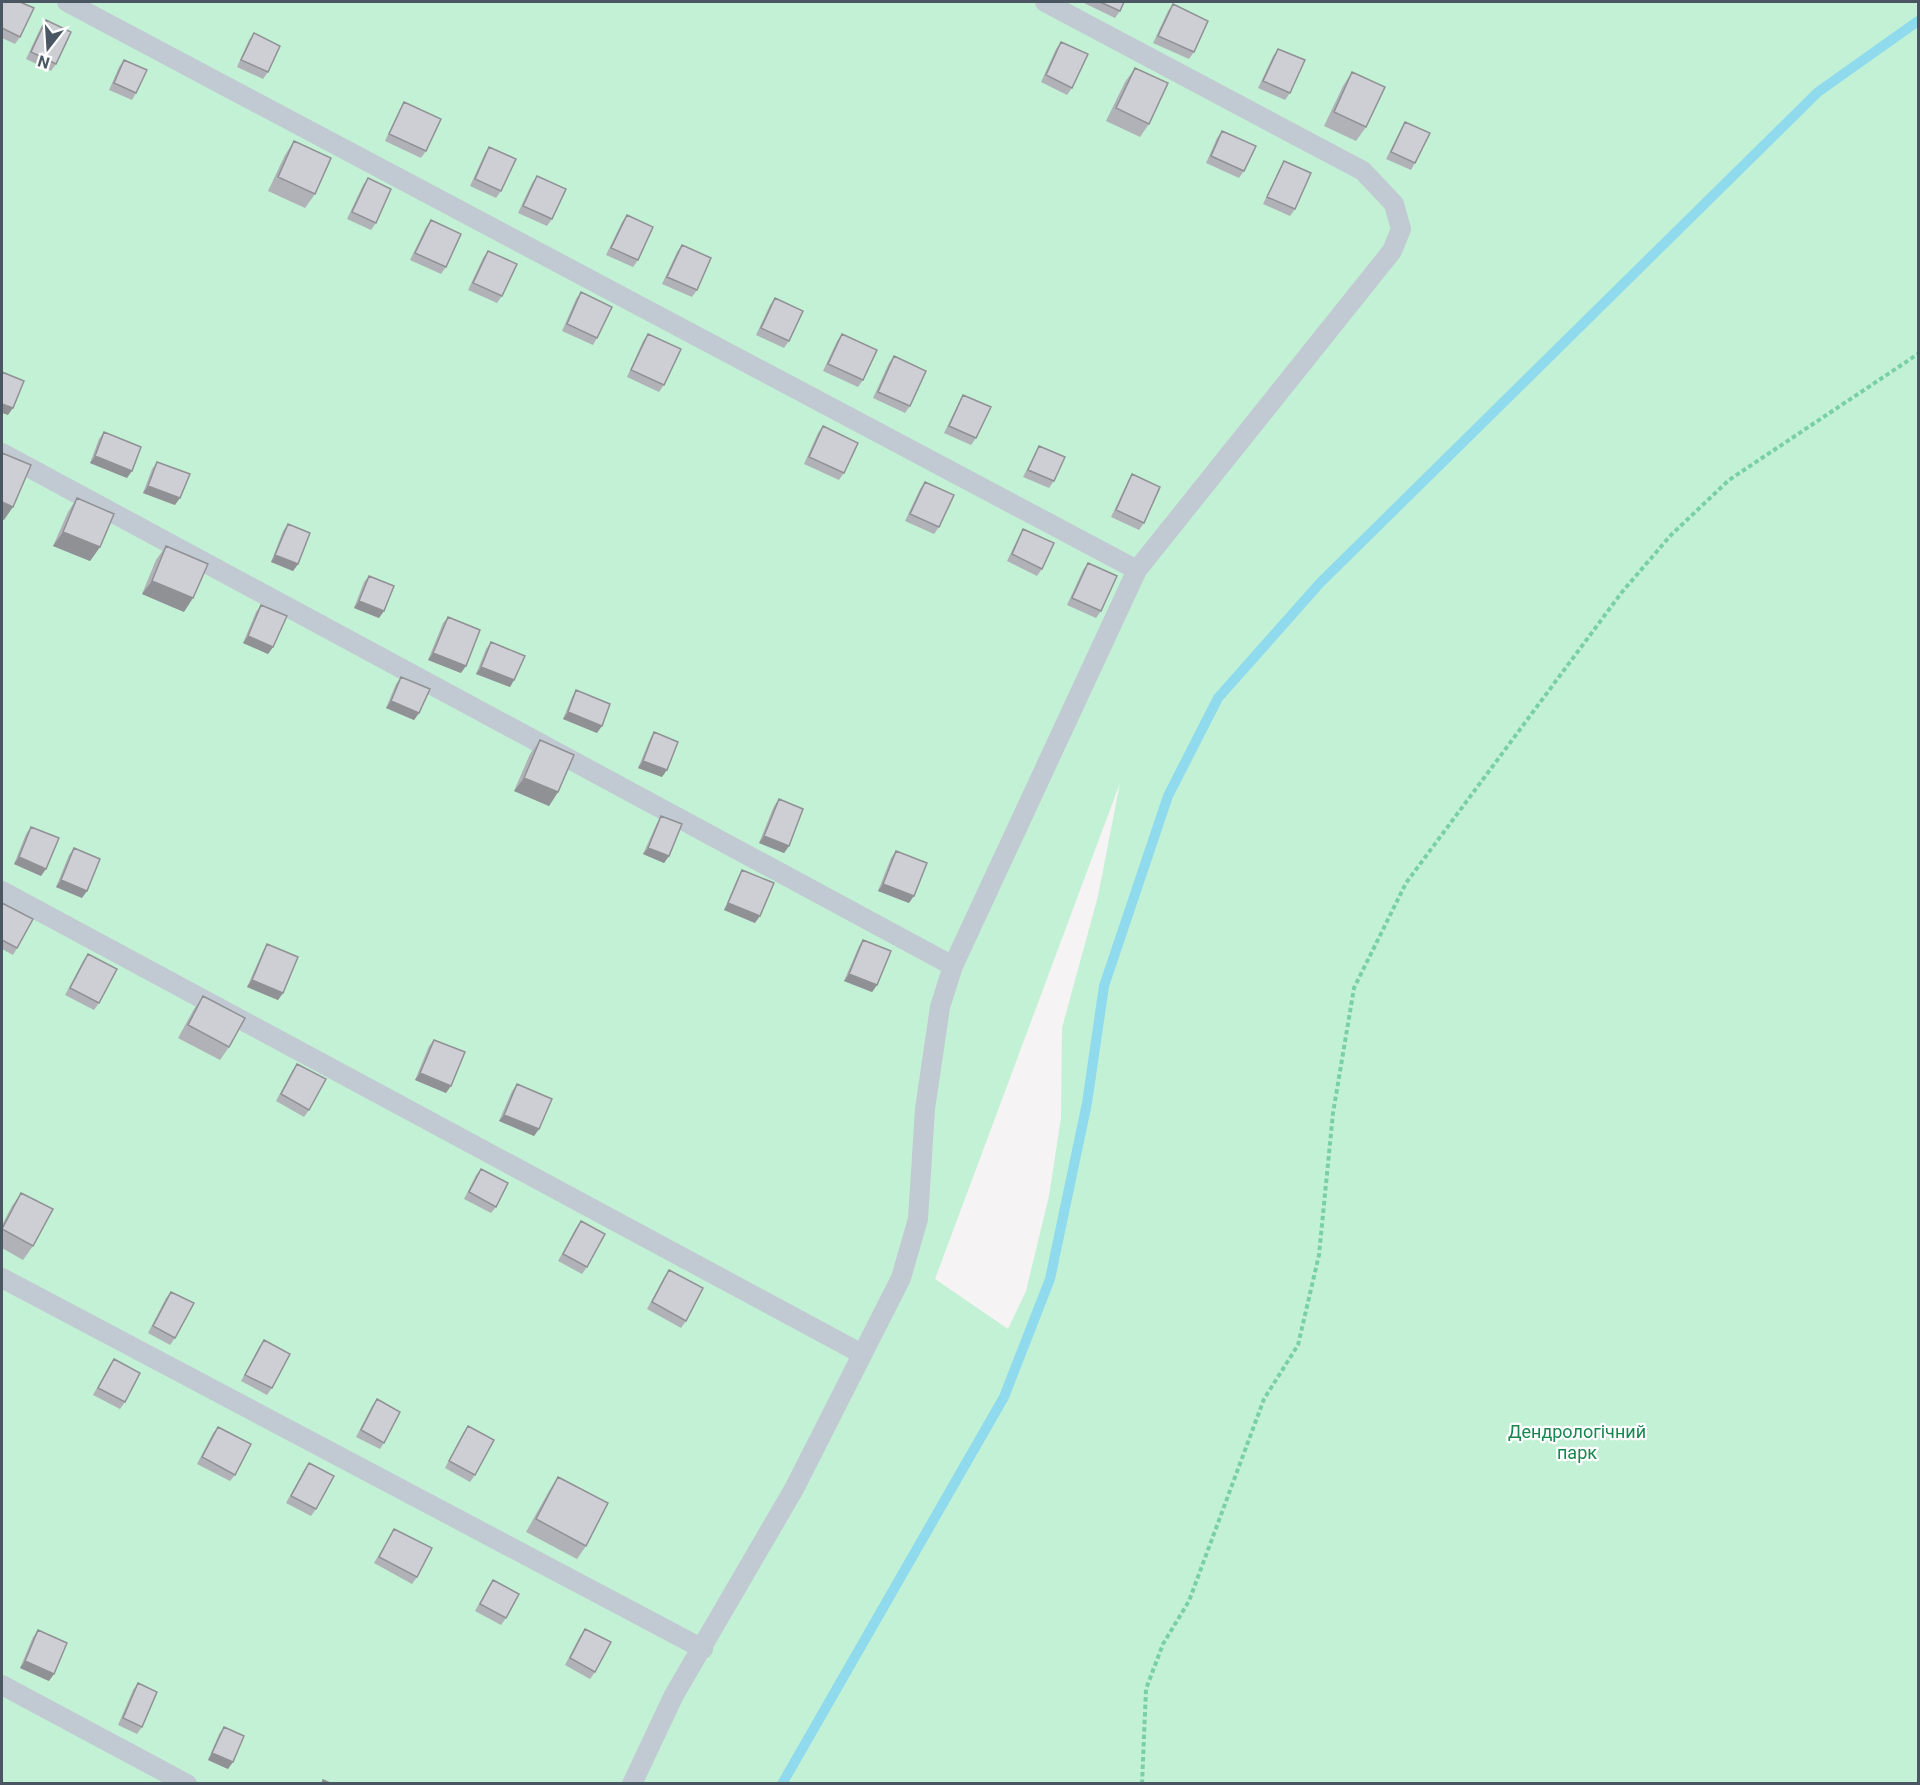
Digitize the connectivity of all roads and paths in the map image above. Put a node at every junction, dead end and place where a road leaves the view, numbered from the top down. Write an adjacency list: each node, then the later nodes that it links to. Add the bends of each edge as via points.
1 (68, 2): 5 (lane)
2 (1045, 2): 5 (lane, via 1363,171 1394,204 1401,229 1392,251)
3 (1918, 354): 14 (path, via 1728,480 1671,535 1622,592 1406,883 1354,988 1333,1113 1319,1255 1298,1345 1264,1399 1189,1600 1163,1644 1146,1689)
4 (2, 453): 7 (lane)
5 (1137, 570): 7 (lane)
6 (2, 891): 9 (lane)
7 (953, 966): 9 (lane, via 940,1007 925,1109 918,1219 901,1278)
8 (2, 1278): 10 (lane)
9 (861, 1354): 10 (lane, via 794,1489)
10 (703, 1649): 13 (lane, via 674,1695)
11 (2, 1685): 12 (lane)
12 (187, 1784)
13 (632, 1784)
14 (1142, 1784)

